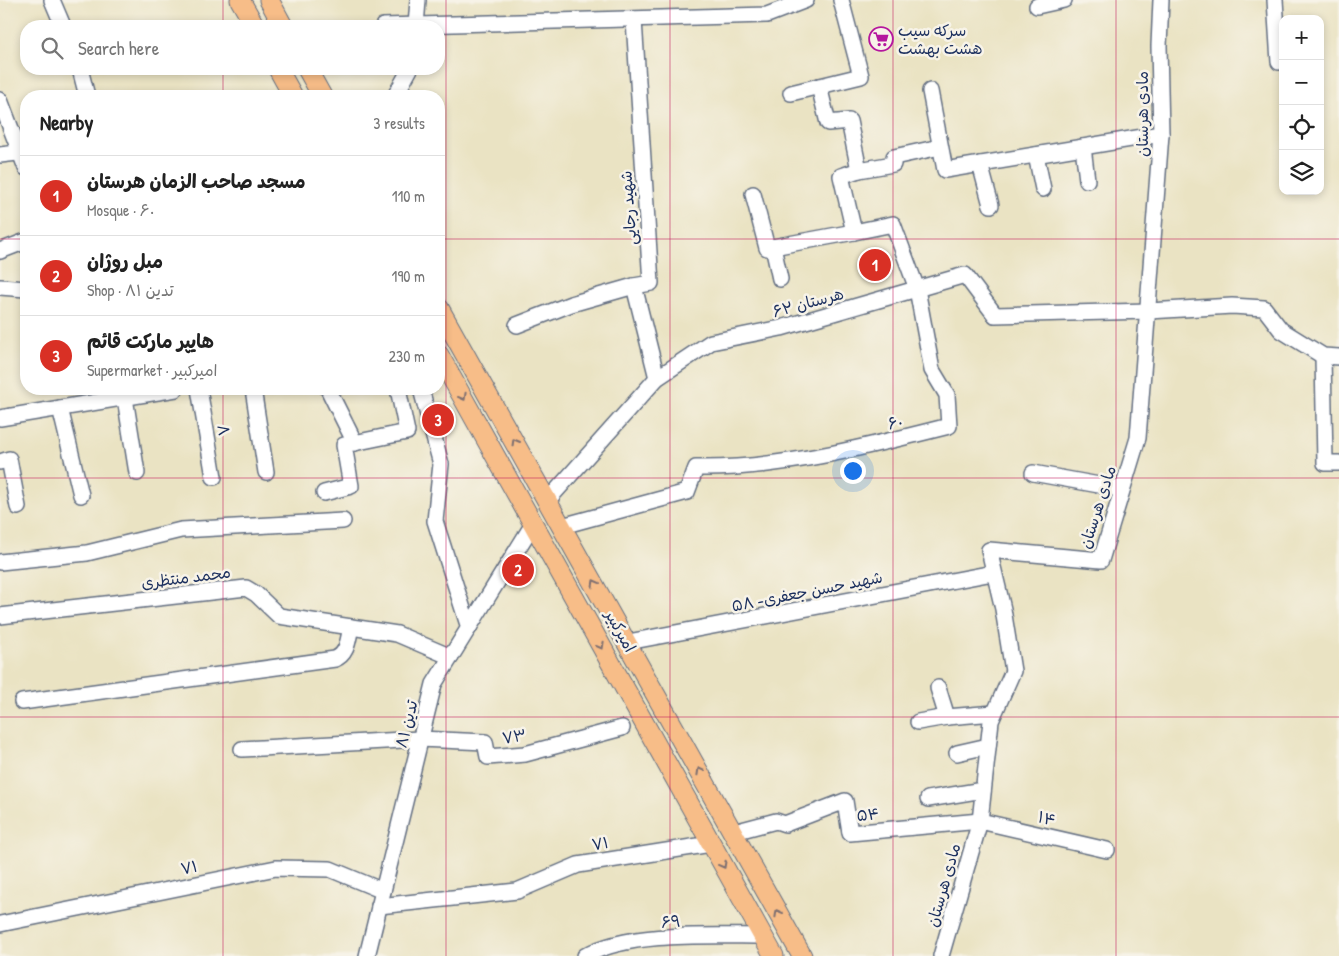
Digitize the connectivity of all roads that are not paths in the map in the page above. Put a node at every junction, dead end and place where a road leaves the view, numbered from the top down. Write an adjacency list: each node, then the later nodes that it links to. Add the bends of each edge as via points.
1 (52, 0): 13 (street)
2 (240, 0): 14 (main road)
3 (269, 0): 15 (main road)
4 (418, 0): 16 (street)
5 (764, 0): 12 (street)
6 (806, 0): 12 (street)
7 (841, 0): 24 (street, via 861,76)
8 (1064, 0): 11 (street)
9 (1161, 0): 32 (street, مادی هرستان)
10 (1275, 0): 19 (street)
11 (1037, 6)
12 (767, 15): 17 (street)
13 (60, 20)
14 (252, 20)
15 (280, 20)
16 (416, 20)
17 (634, 20): 18 (street); 50 (street, شهید رجایی, via 651,283)
18 (445, 24)
19 (1279, 62)
20 (82, 75): 25 (street)
21 (281, 75): 26 (main road)
22 (310, 75): 27 (main road)
23 (407, 75): 28 (street)
24 (819, 86): 30 (street); 40 (street, via 828,123 849,122)
25 (85, 90)
26 (290, 90)
27 (319, 90)
28 (398, 90)
29 (930, 91): 34 (street)
30 (791, 93)
31 (0, 100): 33 (street)
32 (1161, 134): 35 (street); 54 (street, مادی هرستان)
33 (20, 143)
34 (940, 147): 39 (street, via 944,170); 40 (street, via 894,157 893,164)
35 (1083, 147): 37 (street); 41 (street)
36 (20, 153): 38 (street)
37 (1036, 155): 39 (street); 42 (street)
38 (0, 156)
39 (980, 164): 44 (street)
40 (859, 170): 45 (street, via 841,176)
41 (1087, 180)
42 (1043, 189)
43 (753, 194): 47 (street, via 767,248)
44 (991, 205)
45 (854, 232): 47 (street); 53 (street, ۶۰, via 893,224)
46 (20, 243): 48 (street)
47 (773, 246): 49 (street)
48 (0, 251)
49 (780, 279)
50 (634, 286): 56 (street, via 571,304); 60 (street)
51 (0, 287): 52 (street)
52 (20, 288)
53 (917, 289): 54 (street, هرستان ۶۲, via 965,275 995,315); 60 (street, هرستان ۶۲, via 781,328 711,342); 84 (street, ۶۰, via 932,370 947,394 949,426 875,445 771,463 696,468 686,492)
54 (1149, 311): 57 (street, via 1232,306 1264,308 1281,330); 77 (street, مادی هرستان, via 1138,438)
55 (445, 319): 80 (main road, امیرکبیر, one-way to 55)
56 (517, 325)
57 (1323, 356): 58 (street); 72 (street, via 1325,463)
58 (1339, 357)
59 (445, 372): 83 (main road, امیرکبیر, one-way to 83)
60 (657, 378): 80 (street, هرستان ۶۲)
61 (137, 395): 67 (street)
62 (200, 395): 76 (street, ۸)
63 (254, 395): 73 (street)
64 (331, 395): 70 (street)
65 (399, 395): 70 (street, via 406,432)
66 (423, 395): 89 (street, via 441,464 435,521)
67 (125, 398): 68 (street); 74 (street)
68 (60, 408): 69 (street); 79 (street)
69 (0, 418)
70 (355, 443): 78 (street, via 344,445 351,486)
71 (0, 462): 81 (street, via 9,459)
72 (1339, 463)
73 (266, 472)
74 (137, 473)
75 (1033, 473): 77 (street)
76 (214, 477)
77 (1121, 490): 86 (street, مادی هرستان, via 1101,560 989,550)
78 (324, 492)
79 (81, 495)
80 (548, 500): 84 (main road, امیرکبیر)
81 (18, 507)
82 (343, 521): 85 (street, via 181,530 87,553)
83 (533, 524): 89 (street, تدین ۸۱); 106 (main road, امیرکبیر, one-way to 106)
84 (562, 526): 90 (main road, امیرکبیر, one-way to 84)
85 (0, 562)
86 (993, 573): 90 (street, شهید حسن جعفری- ۵۸); 94 (street, مادی هرستان, via 1003,609 1013,671)
87 (0, 616): 88 (street, محمد منتظری, via 246,588 278,616)
88 (351, 627): 91 (street, محمد منتظری, via 397,634); 93 (street, via 345,651 335,659)
89 (469, 628): 91 (street, تدین ۸۱)
90 (628, 642): 105 (main road, امیرکبیر, one-way to 90)
91 (450, 657): 98 (street, تدین ۸۱, via 434,684)
92 (938, 688): 95 (street)
93 (22, 702)
94 (994, 713): 95 (street); 99 (street, مادی هرستان)
95 (947, 717): 96 (street)
96 (918, 722)
97 (622, 728): 98 (street, ۷۳, via 525,754 488,757 485,742)
98 (420, 739): 100 (street); 108 (street, تدین ۸۱)
99 (988, 746): 101 (street); 102 (street, مادی هرستان)
100 (242, 749)
101 (957, 753)
102 (983, 790): 103 (street); 104 (street, مادی هرستان)
103 (928, 799)
104 (980, 821): 105 (street, ۵۴, via 850,833 845,801 785,824 776,821); 107 (street, ۱۴); 116 (street, مادی هرستان)
105 (734, 832): 115 (main road, امیرکبیر, one-way to 105)
106 (711, 844): 109 (street, ۷۱, via 578,865 518,891); 111 (main road, امیرکبیر, one-way to 111)
107 (1107, 850)
108 (383, 891): 109 (street, تدین ۸۱); 110 (street, ۷۱, via 330,870 276,868)
109 (379, 906): 112 (street, تدین ۸۱)
110 (0, 924)
111 (762, 936): 113 (street, ۶۹, via 678,937 598,949); 114 (main road, امیرکبیر)
112 (367, 956)
113 (585, 956)
114 (774, 956)
115 (802, 956)
116 (941, 956)

